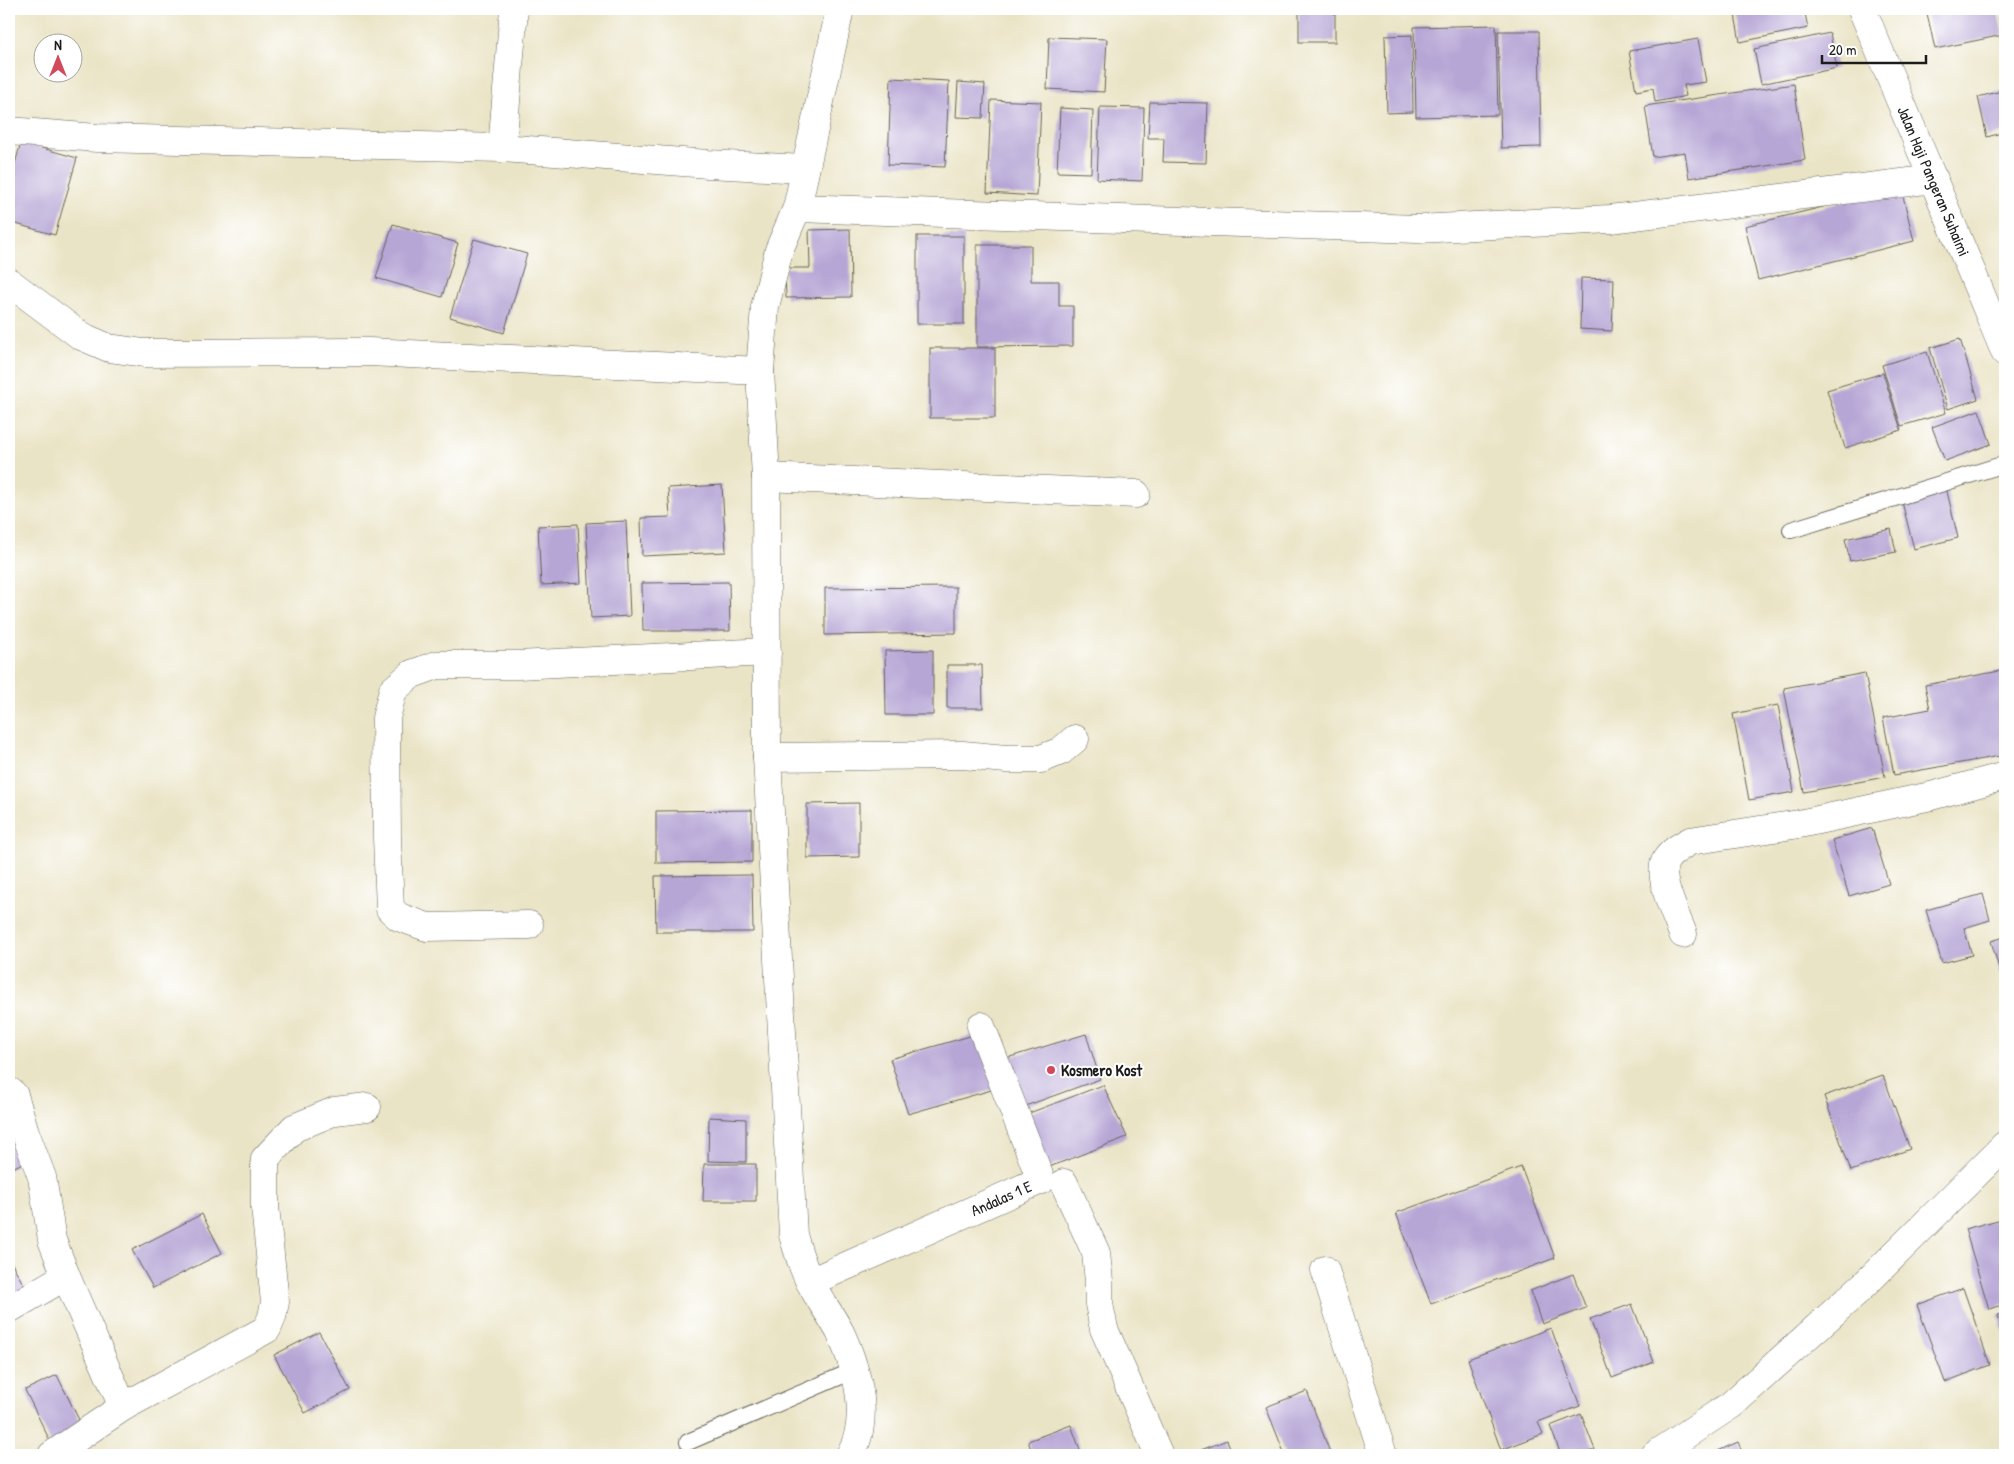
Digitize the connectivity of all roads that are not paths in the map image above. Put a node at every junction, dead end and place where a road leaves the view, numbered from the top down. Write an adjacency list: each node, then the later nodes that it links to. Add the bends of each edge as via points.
1 (514, 9): 5 (street)
2 (840, 9): 6 (street)
3 (1862, 9): 7 (street, Jalan Haji Pangeran Suhaimi)
4 (9, 131): 5 (street, via 97,138)
5 (502, 148): 6 (street)
6 (806, 169): 8 (street)
7 (1934, 179): 8 (street, via 1610,219 1418,229); 10 (street, Jalan Haji Pangeran Suhaimi)
8 (797, 208): 11 (street, via 779,250 765,307)
9 (9, 282): 11 (street, via 81,336 109,348 144,353 369,352)
10 (2005, 352)
11 (760, 371): 13 (street)
12 (2005, 464): 15 (lane)
13 (766, 477): 14 (street); 16 (street)
14 (1136, 494)
15 (1791, 530)
16 (767, 652): 18 (street); 20 (street, via 518,665 437,665 412,674 393,690 386,718 390,909 399,917 427,926)
17 (1075, 739): 18 (street, via 1041,759 963,755)
18 (767, 757): 29 (street, via 793,1235)
19 (2005, 776): 21 (street, via 1931,796 1800,824 1690,841 1665,861 1662,877)
20 (529, 925)
21 (1683, 934)
22 (981, 1026): 29 (street, Andalas 1 E, via 1041,1180)
23 (9, 1091): 28 (street, via 14,1095 42,1177 52,1240)
24 (367, 1106): 32 (street, via 335,1110 294,1128 265,1159 265,1207 275,1302 266,1329)
25 (2005, 1145): 38 (street, via 1864,1285 1731,1405)
26 (1064, 1183): 36 (street, via 1096,1253 1104,1329)
27 (1325, 1270): 37 (street)
28 (66, 1276): 30 (street); 32 (street)
29 (810, 1282): 31 (street, via 840,1333)
30 (9, 1309)
31 (855, 1370): 33 (lane); 35 (street, via 861,1413 858,1436)
32 (123, 1407): 34 (street)
33 (688, 1442)
34 (52, 1455)
35 (850, 1455)
36 (1159, 1455)
37 (1383, 1455)
38 (1656, 1455)

